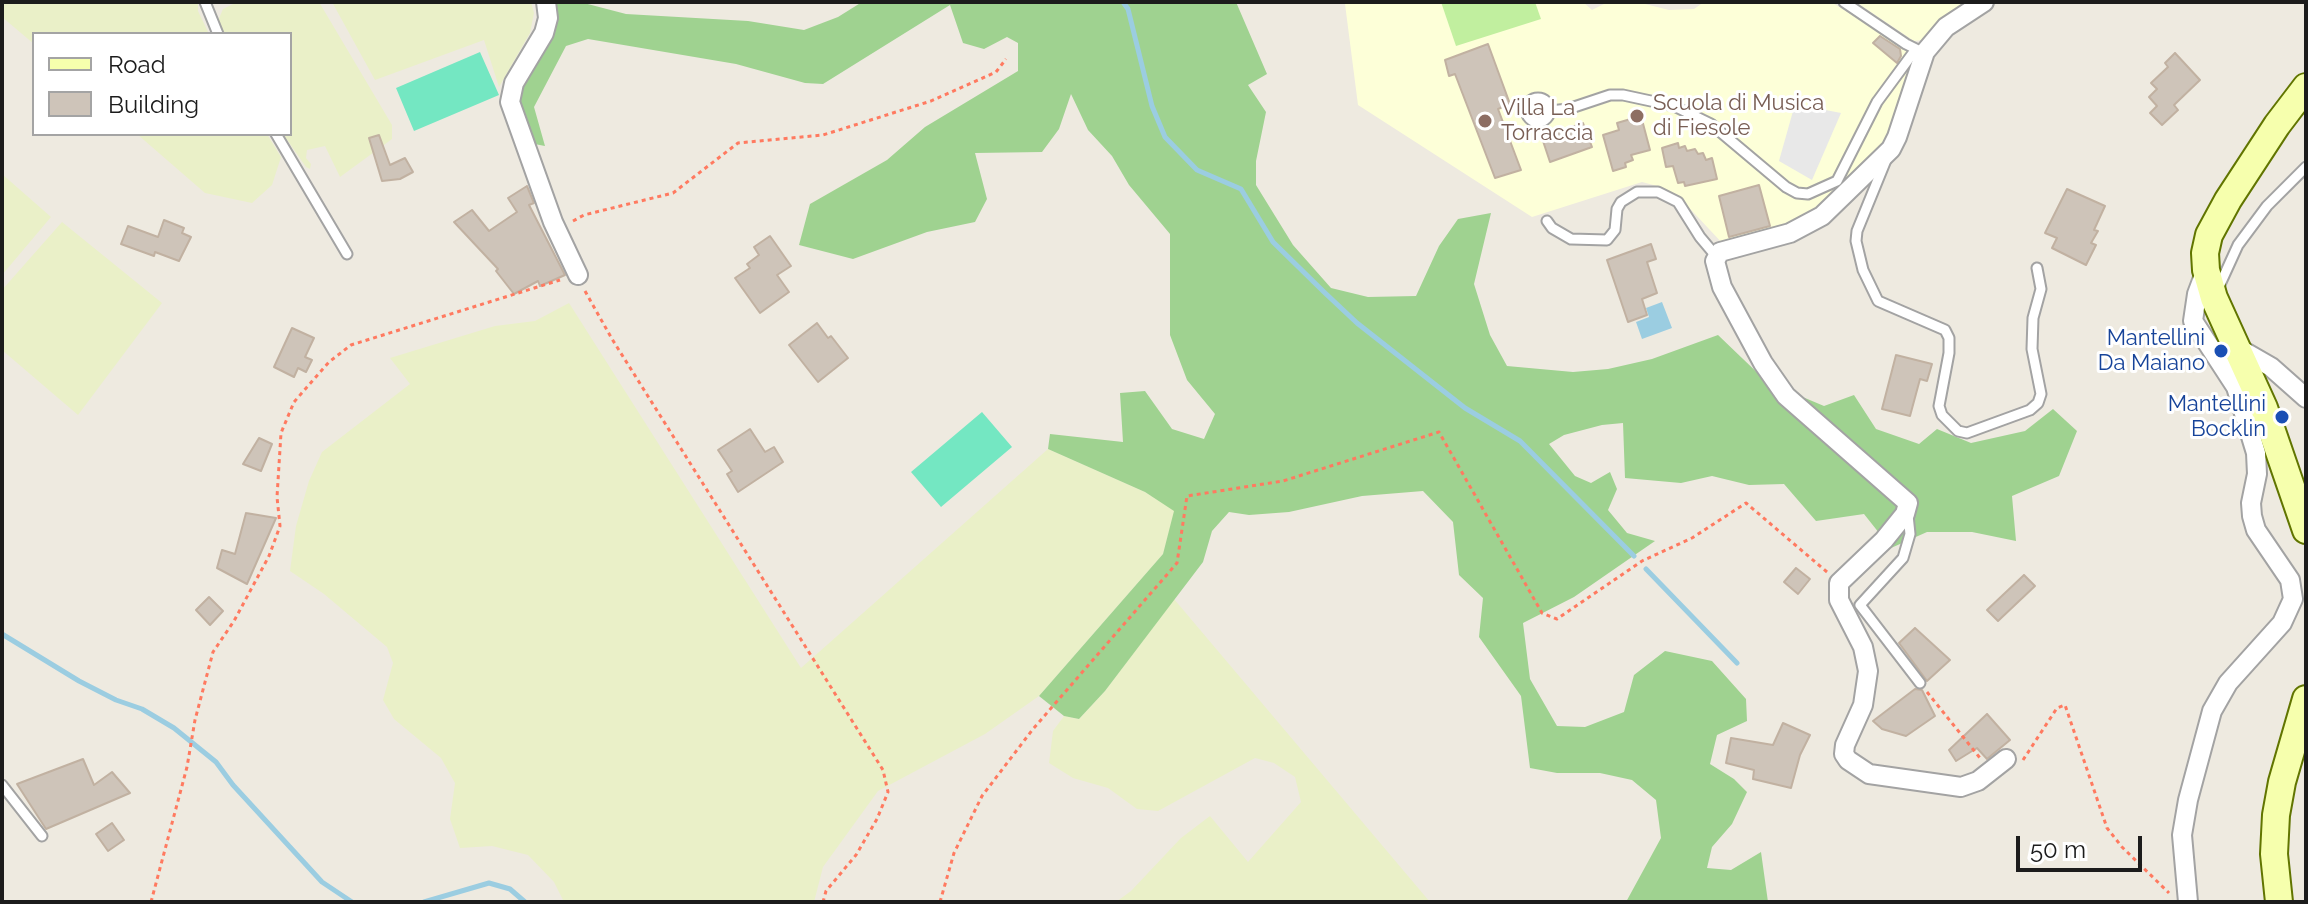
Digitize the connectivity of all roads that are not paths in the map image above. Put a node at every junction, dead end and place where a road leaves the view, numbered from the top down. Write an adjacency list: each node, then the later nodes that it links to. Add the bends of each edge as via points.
1 (205, 2): 5 (lane)
2 (546, 2): 17 (street, via 544,33 514,83 510,102)
3 (1844, 2): 6 (lane)
4 (1984, 2): 6 (street)
5 (217, 32)
6 (1920, 50): 8 (lane, via 1877,102 1837,181 1808,194 1786,187 1711,124 1674,106 1610,95); 10 (street)
7 (2306, 87): 16 (main road, via 2228,200 2209,235)
8 (1550, 111)
9 (277, 136): 13 (lane)
10 (1891, 149): 14 (street, via 1808,226); 15 (lane, via 1856,241 1878,301 1945,330 1949,353 1939,406 1958,431 1980,429 2038,403 2032,349 2041,289)
11 (2306, 167): 18 (lane, via 2238,245)
12 (1547, 221): 14 (lane, via 1571,239 1607,240 1615,230 1621,202 1637,192 1658,192 1678,202)
13 (347, 254)
14 (1716, 256): 21 (street, via 1722,287 1786,396 1906,499)
15 (2037, 268)
16 (2206, 270): 18 (main road); 28 (street, via 2193,321 2236,387 2256,453 2252,516 2290,580 2293,599 2282,623 2228,683 2212,711 2182,835)
17 (578, 275)
18 (2214, 298): 19 (main road)
19 (2238, 348): 20 (street, via 2271,367); 22 (main road)
20 (2306, 398)
21 (1908, 507): 23 (lane, via 1910,534 1903,558 1860,605); 25 (street, via 1884,540 1839,583 1839,600 1863,647 1868,671 1863,705 1844,754 1869,774 1961,787)
22 (2306, 530)
23 (1920, 683)
24 (2304, 709): 29 (main road, via 2276,815)
25 (2006, 759)
26 (2, 785): 27 (lane)
27 (42, 836)
28 (2180, 899)
29 (2279, 902)

